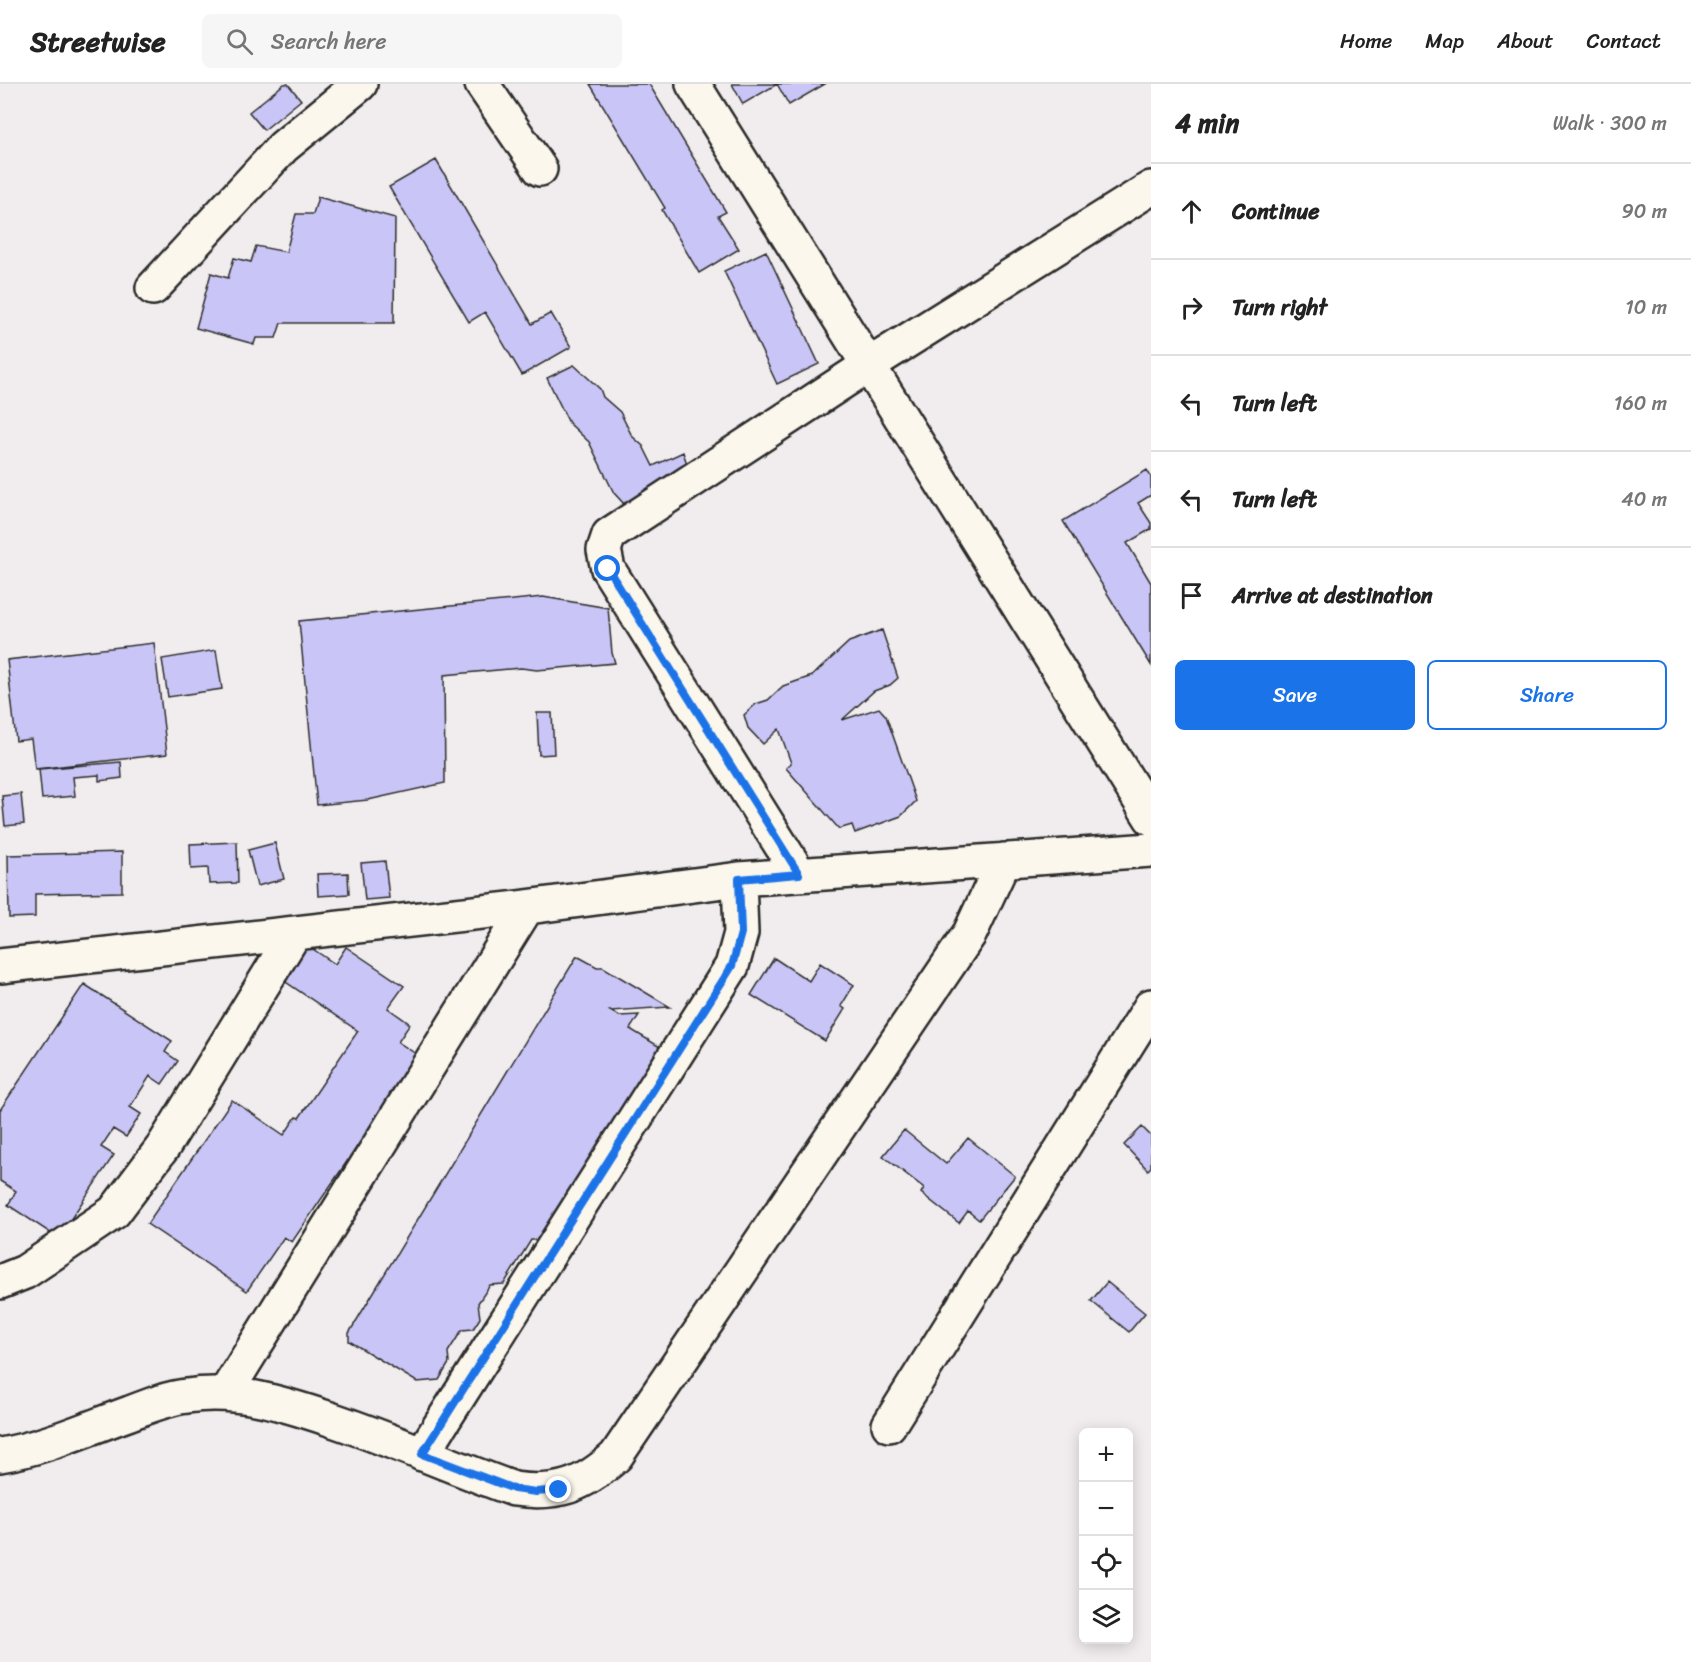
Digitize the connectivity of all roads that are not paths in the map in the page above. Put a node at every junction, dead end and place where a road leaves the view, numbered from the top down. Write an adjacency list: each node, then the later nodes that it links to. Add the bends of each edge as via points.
1 (360, 84): 6 (street, via 283,147)
2 (482, 84): 4 (street)
3 (693, 84): 7 (street)
4 (540, 169)
5 (1151, 188): 7 (street)
6 (153, 288)
7 (867, 366): 8 (street); 11 (street, via 609,535 604,550 608,569)
8 (1151, 818)
9 (1151, 849): 10 (street)
10 (1004, 860): 11 (street); 20 (street, via 970,933 616,1456 580,1483 536,1492 514,1489)
11 (799, 874): 12 (street)
12 (739, 879): 13 (street); 20 (street, via 741,933 732,966)
13 (527, 907): 14 (street); 18 (street)
14 (294, 934): 15 (street); 17 (street, via 163,1148 114,1212 25,1272)
15 (0, 966)
16 (1151, 1006): 19 (street)
17 (0, 1282)
18 (225, 1394): 20 (street, via 301,1409 377,1434); 21 (street, via 187,1395)
19 (889, 1425)
20 (422, 1454)
21 (0, 1455)

